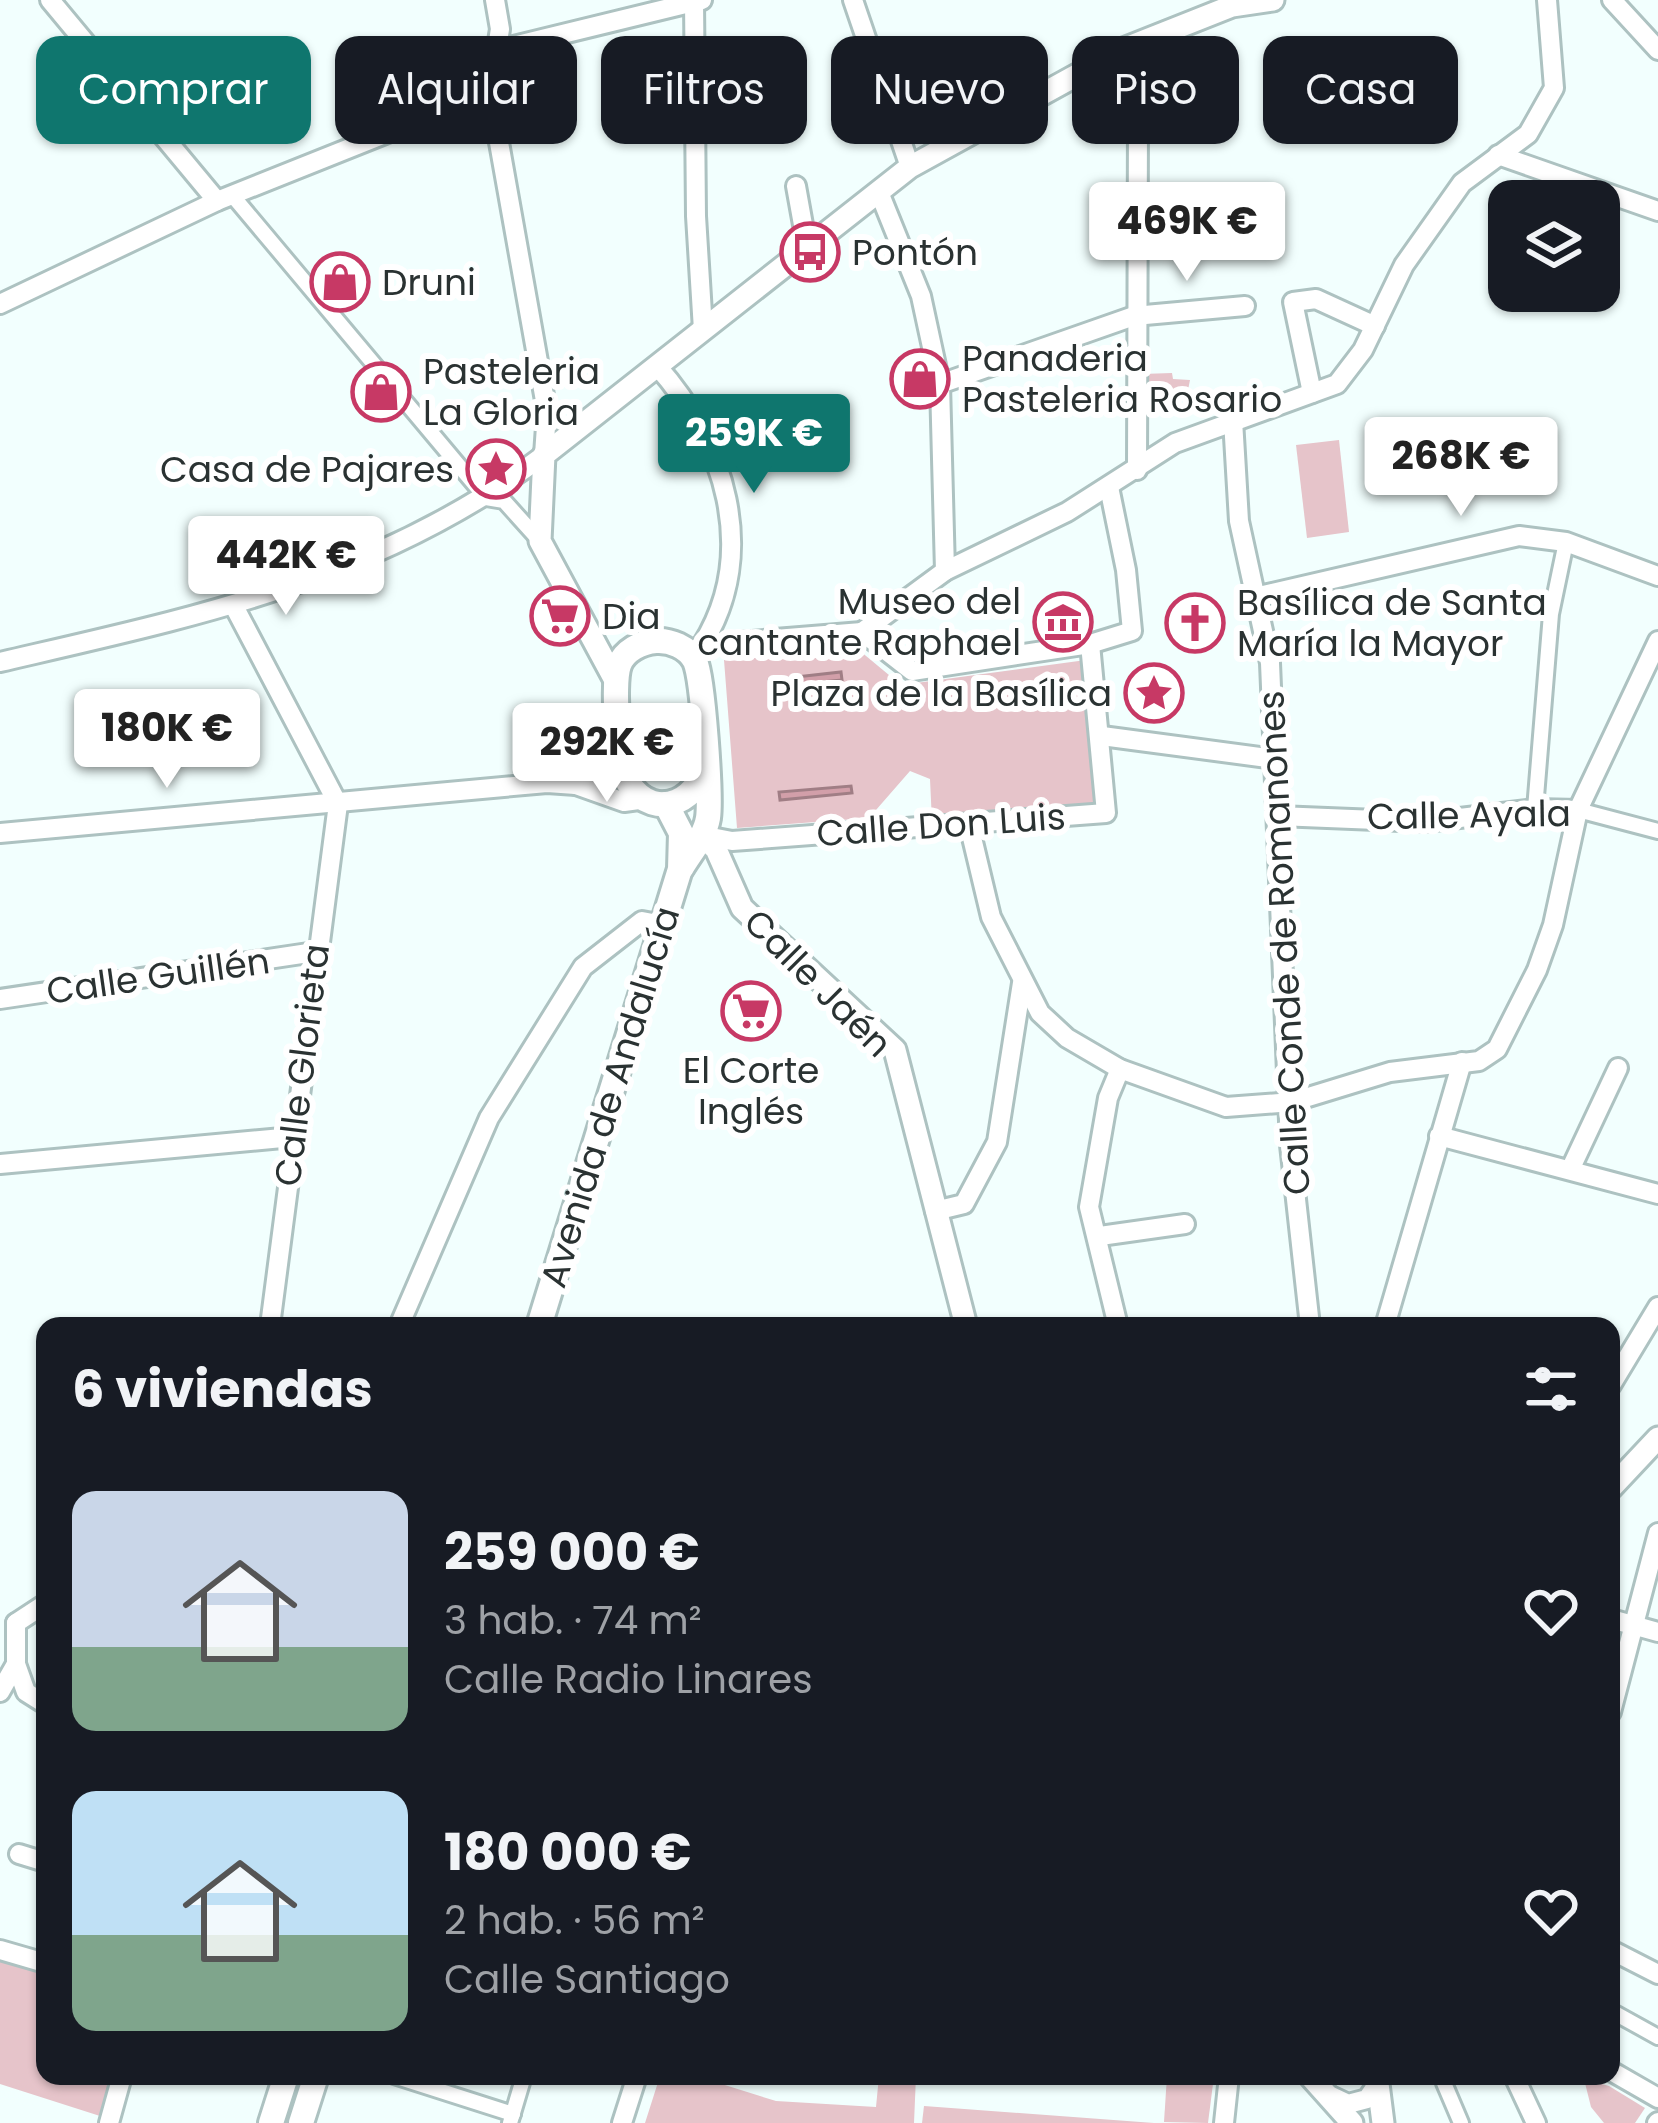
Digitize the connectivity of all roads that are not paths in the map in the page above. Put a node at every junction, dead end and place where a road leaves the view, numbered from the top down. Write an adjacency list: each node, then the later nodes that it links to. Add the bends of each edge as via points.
1 (50, 0): 21 (street)
2 (495, 0): 9 (street)
3 (854, 0): 18 (street)
4 (1274, 0): 8 (street)
5 (1547, 0): 17 (street, via 1554,88 1528,134)
6 (1612, 0): 12 (street)
7 (697, 1): 10 (street); 28 (street)
8 (1231, 3): 11 (street)
9 (496, 36)
10 (554, 36)
11 (1154, 36)
12 (1658, 50)
13 (1072, 78): 18 (street)
14 (360, 144): 21 (street)
15 (499, 144): 33 (street, via 547,412)
16 (1137, 144): 26 (street)
17 (1498, 155): 22 (street); 27 (street, via 1450,200 1404,265)
18 (910, 167): 20 (street)
19 (796, 186): 23 (street)
20 (879, 193): 23 (street); 30 (street, via 921,296)
21 (225, 198): 24 (street); 36 (street)
22 (1658, 211)
23 (807, 247): 28 (street)
24 (0, 304)
25 (1246, 306): 26 (street)
26 (1134, 316): 30 (street); 34 (street)
27 (1375, 326): 31 (street, via 1337,384); 31 (street, via 1316,299 1293,302)
28 (703, 330): 29 (street)
29 (657, 366): 33 (street); 46 (street, via 710,437 728,504 722,605)
30 (940, 384): 39 (street)
31 (1312, 393): 32 (street)
32 (1233, 420): 34 (street, via 1175,442); 41 (street, Calle Conde de Romanones, via 1239,521)
33 (544, 455): 36 (street); 37 (street)
34 (1137, 470): 35 (street)
35 (1108, 487): 39 (street); 45 (street, via 1132,631)
36 (486, 498): 37 (street, via 504,501); 42 (street, via 319,578)
37 (540, 541): 48 (street)
38 (1566, 542): 40 (street); 41 (street, via 1519,536); 56 (street, via 1551,614)
39 (945, 571): 43 (street)
40 (1658, 576)
41 (1259, 596): 52 (street, Calle Conde de Romanones)
42 (235, 608): 47 (street); 54 (street)
43 (862, 632): 45 (street, via 912,671); 46 (street)
44 (1658, 641): 57 (street)
45 (1090, 644): 49 (street, Calle Don Luis)
46 (696, 649): 48 (main road, via 639,645 622,659); 51 (main road)
47 (0, 662)
48 (617, 684): 50 (main road)
49 (1102, 736): 52 (street); 59 (street, Calle Don Luis, via 1106,813)
50 (620, 740): 53 (street, via 610,772); 55 (main road, via 627,781)
51 (705, 758): 55 (main road, via 697,790); 62 (main road)
52 (1275, 759): 58 (street, Calle Conde de Romanones)
53 (576, 785): 54 (street); 55 (street)
54 (338, 803): 61 (street); 65 (street, Calle Glorieta)
55 (662, 806): 62 (street); 63 (main road, via 681,833)
56 (1535, 809): 57 (street, Calle Ayala); 58 (street, Calle Ayala, via 1442,822)
57 (1577, 810): 60 (street, Calle Ayala); 68 (street, via 1537,970 1497,1049)
58 (1278, 816): 71 (street, Calle Conde de Romanones)
59 (969, 825): 62 (street, Calle Don Luis); 66 (street, via 991,917)
60 (1658, 831)
61 (0, 833)
62 (709, 844): 63 (main road); 77 (street, Calle Jaén, via 742,908 895,1050)
63 (680, 869): 64 (main road, Avenida de Andalucía)
64 (663, 925): 82 (street, via 642,920 583,967 489,1118); 83 (main road, Avenida de Andalucía)
65 (315, 952): 67 (street, Calle Guillén); 73 (street, Calle Glorieta)
66 (1022, 983): 70 (street, via 1056,1029); 77 (street, via 997,1142 964,1204)
67 (0, 999)
68 (1462, 1062): 71 (street, via 1390,1072); 72 (street)
69 (1618, 1068): 75 (street)
70 (1120, 1069): 71 (street, via 1226,1107); 79 (street, via 1089,1207)
71 (1292, 1102): 86 (street, Calle Conde de Romanones)
72 (1439, 1136): 75 (street); 87 (street)
73 (293, 1137): 74 (street); 81 (street, Calle Glorieta)
74 (0, 1164)
75 (1570, 1170): 76 (street)
76 (1658, 1194)
77 (935, 1211): 84 (street, Calle Jaén)
78 (1185, 1224): 79 (street)
79 (1100, 1237): 85 (street)
80 (1658, 1307): 88 (street)
81 (271, 1317)
82 (403, 1317)
83 (542, 1317)
84 (964, 1317)
85 (1116, 1317)
86 (1309, 1317)
87 (1388, 1317)
88 (1620, 1369)
89 (1658, 1438): 90 (street)
90 (1620, 1478)
91 (1658, 1533): 94 (street)
92 (8, 1618): 96 (street)
93 (1620, 1621): 94 (street)
94 (1633, 1625): 95 (street); 97 (street)
95 (1658, 1632)
96 (16, 1664): 98 (street); 99 (street)
97 (1620, 1676)
98 (0, 1692)
99 (36, 1698)
100 (19, 1854): 101 (street)
101 (36, 1859)
102 (0, 1950): 104 (street)
103 (1620, 1955): 105 (street)
104 (36, 1961)
105 (1658, 1974)
106 (1620, 2016): 107 (street)
107 (1658, 2037)
108 (1620, 2076): 122 (street)
109 (120, 2085): 124 (street)
110 (283, 2085): 125 (main road)
111 (313, 2085): 126 (main road)
112 (419, 2085): 123 (street)
113 (521, 2085): 123 (street)
114 (634, 2085): 127 (street)
115 (1228, 2085): 128 (street)
116 (1318, 2085): 121 (street)
117 (1374, 2085): 121 (street, via 1367,2099 1348,2104)
118 (1378, 2085): 130 (street)
119 (1445, 2085): 131 (street)
120 (1518, 2085): 132 (street)
121 (1326, 2094): 129 (street)
122 (1658, 2098)
123 (511, 2118)
124 (109, 2123)
125 (271, 2123)
126 (301, 2123)
127 (622, 2123)
128 (1224, 2123)
129 (1352, 2123)
130 (1383, 2123)
131 (1462, 2123)
132 (1536, 2123)

